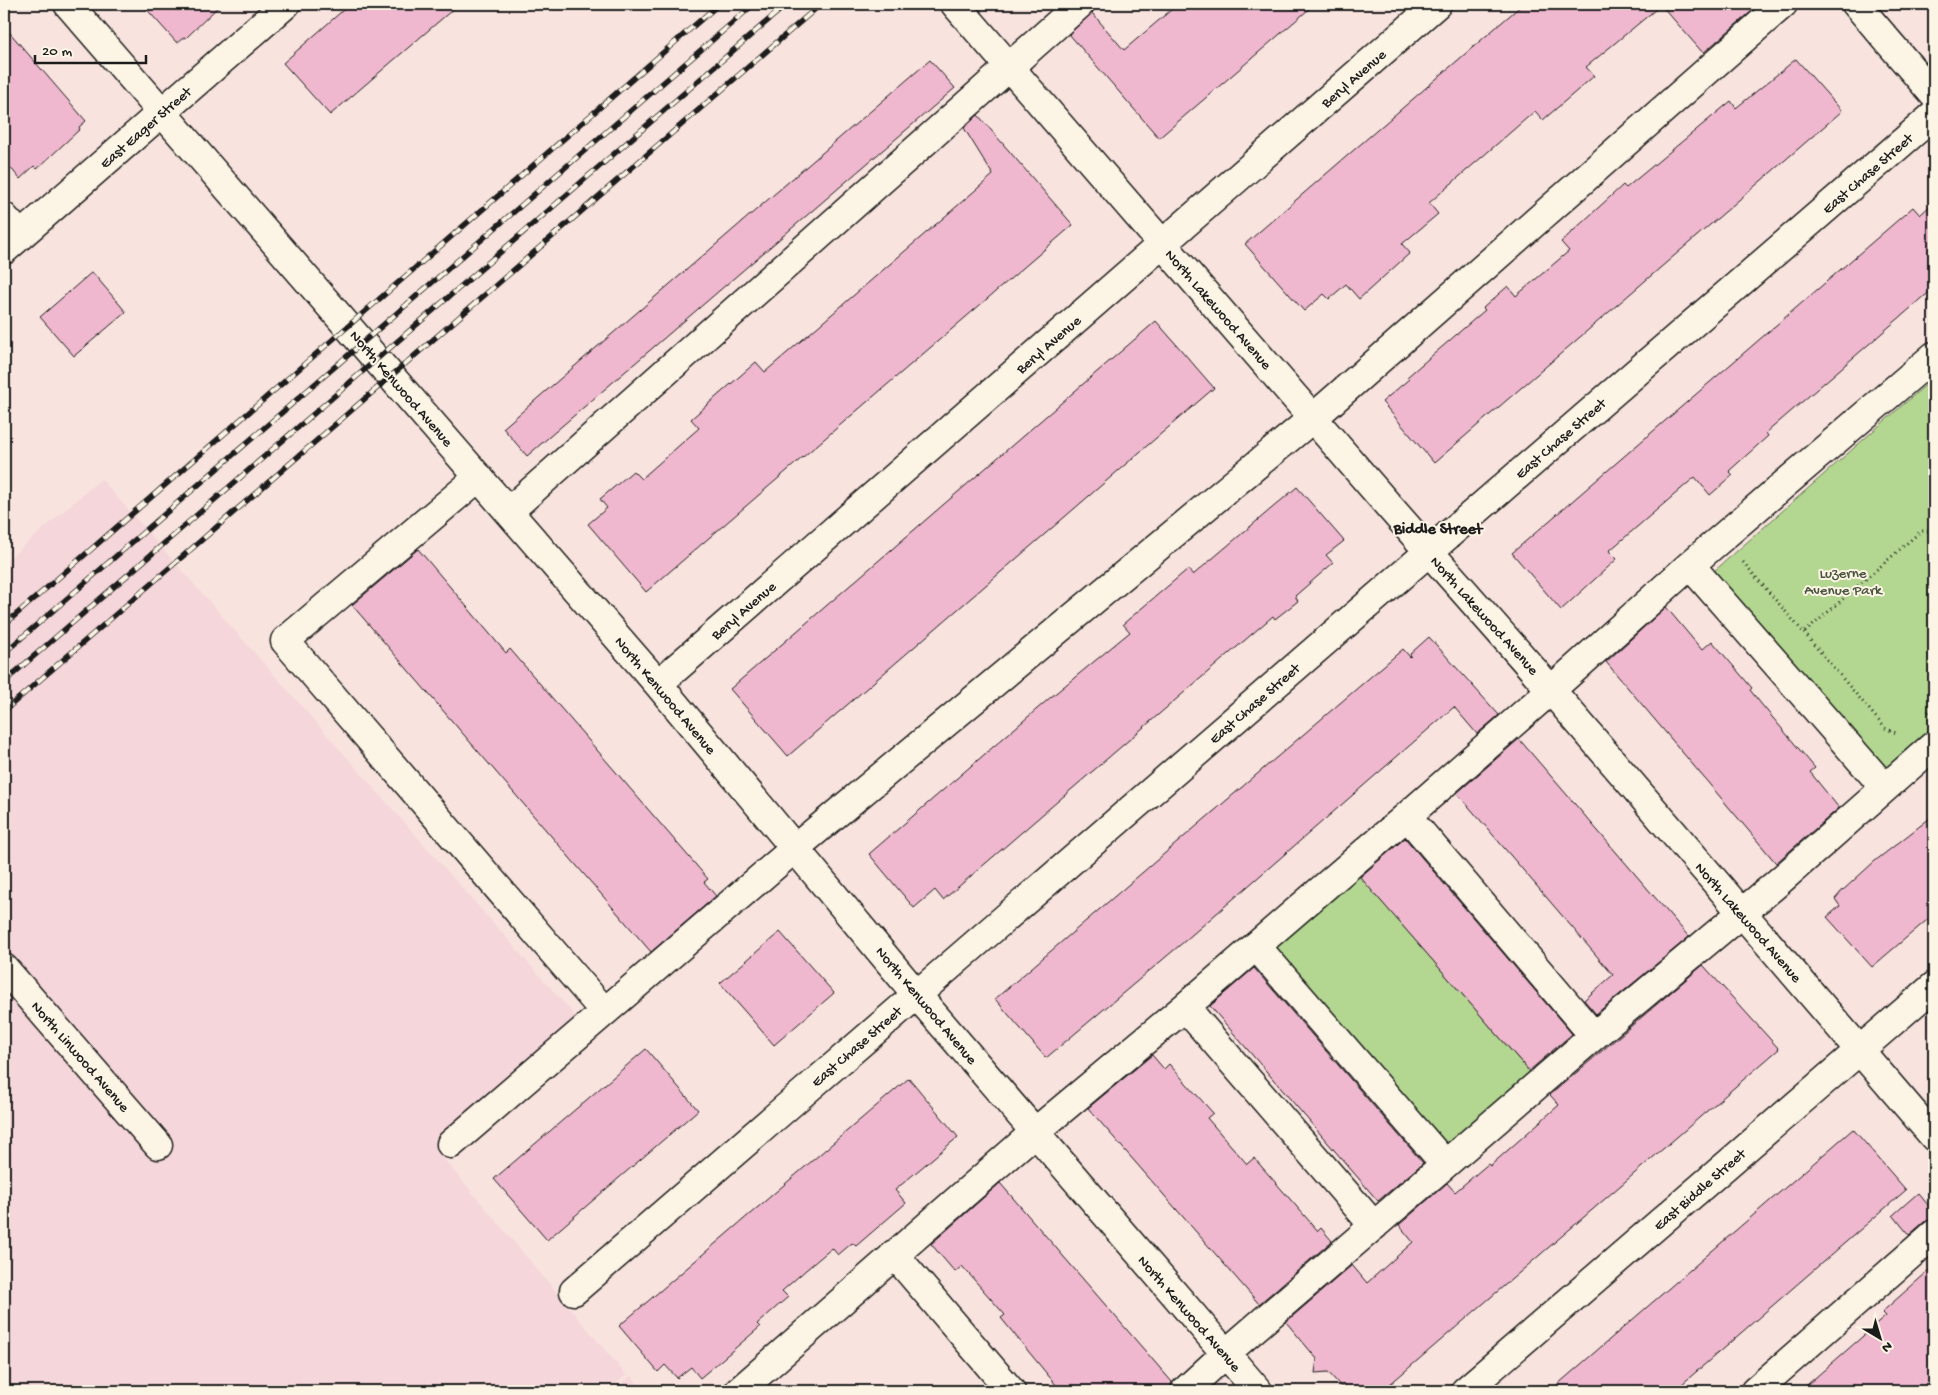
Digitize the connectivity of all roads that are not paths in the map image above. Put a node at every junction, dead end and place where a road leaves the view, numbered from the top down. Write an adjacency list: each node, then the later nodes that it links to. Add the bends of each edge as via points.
1 (68, 4): 10 (street, North Kenwood Avenue)
2 (286, 4): 10 (street, East Eager Street)
3 (955, 4): 8 (street, North Lakewood Avenue)
4 (1080, 4): 8 (street)
5 (1437, 4): 13 (street, Beryl Avenue)
6 (1783, 4): 15 (street)
7 (1856, 4): 9 (street)
8 (1009, 66): 13 (street, North Lakewood Avenue); 17 (street)
9 (1934, 95)
10 (162, 112): 12 (street, East Eager Street); 16 (street, North Kenwood Avenue)
11 (1934, 115): 18 (street, East Chase Street)
12 (9, 234)
13 (1162, 244): 15 (street, North Lakewood Avenue); 20 (street, Beryl Avenue)
14 (1931, 364): 19 (street)
15 (1313, 418): 18 (street, North Lakewood Avenue); 25 (street)
16 (479, 477): 17 (street, North Kenwood Avenue); 32 (street, via 286,641)
17 (509, 511): 20 (street, North Kenwood Avenue)
18 (1428, 552): 21 (street, North Lakewood Avenue); 30 (street, East Chase Street)
19 (1690, 565): 21 (street); 23 (street)
20 (658, 684): 25 (street, North Kenwood Avenue)
21 (1552, 690): 24 (street); 26 (street, North Lakewood Avenue)
22 (1934, 746): 23 (street)
23 (1885, 788): 26 (street)
24 (1407, 816): 27 (street); 33 (street)
25 (794, 849): 30 (street, North Kenwood Avenue); 32 (street)
26 (1741, 913): 33 (street); 34 (street, North Lakewood Avenue)
27 (1256, 946): 31 (street); 39 (street)
28 (4, 968): 38 (street, North Linwood Avenue)
29 (1934, 986): 34 (street, East Biddle Street)
30 (916, 994): 35 (street, North Kenwood Avenue); 43 (street, East Chase Street)
31 (1185, 1007): 35 (street); 40 (street)
32 (604, 1011): 37 (street)
33 (1594, 1036): 39 (street)
34 (1859, 1051): 36 (street, North Lakewood Avenue); 49 (street, East Biddle Street)
35 (1035, 1132): 42 (street); 44 (street, North Kenwood Avenue)
36 (1934, 1137)
37 (451, 1144)
38 (158, 1145)
39 (1445, 1164): 40 (street)
40 (1374, 1226): 44 (street)
41 (1934, 1234): 50 (street)
42 (894, 1254): 45 (street); 46 (street)
43 (574, 1291)
44 (1226, 1354): 47 (street); 48 (street, North Kenwood Avenue)
45 (739, 1391)
46 (1011, 1391)
47 (1186, 1391)
48 (1258, 1391)
49 (1465, 1391)
50 (1755, 1391)

